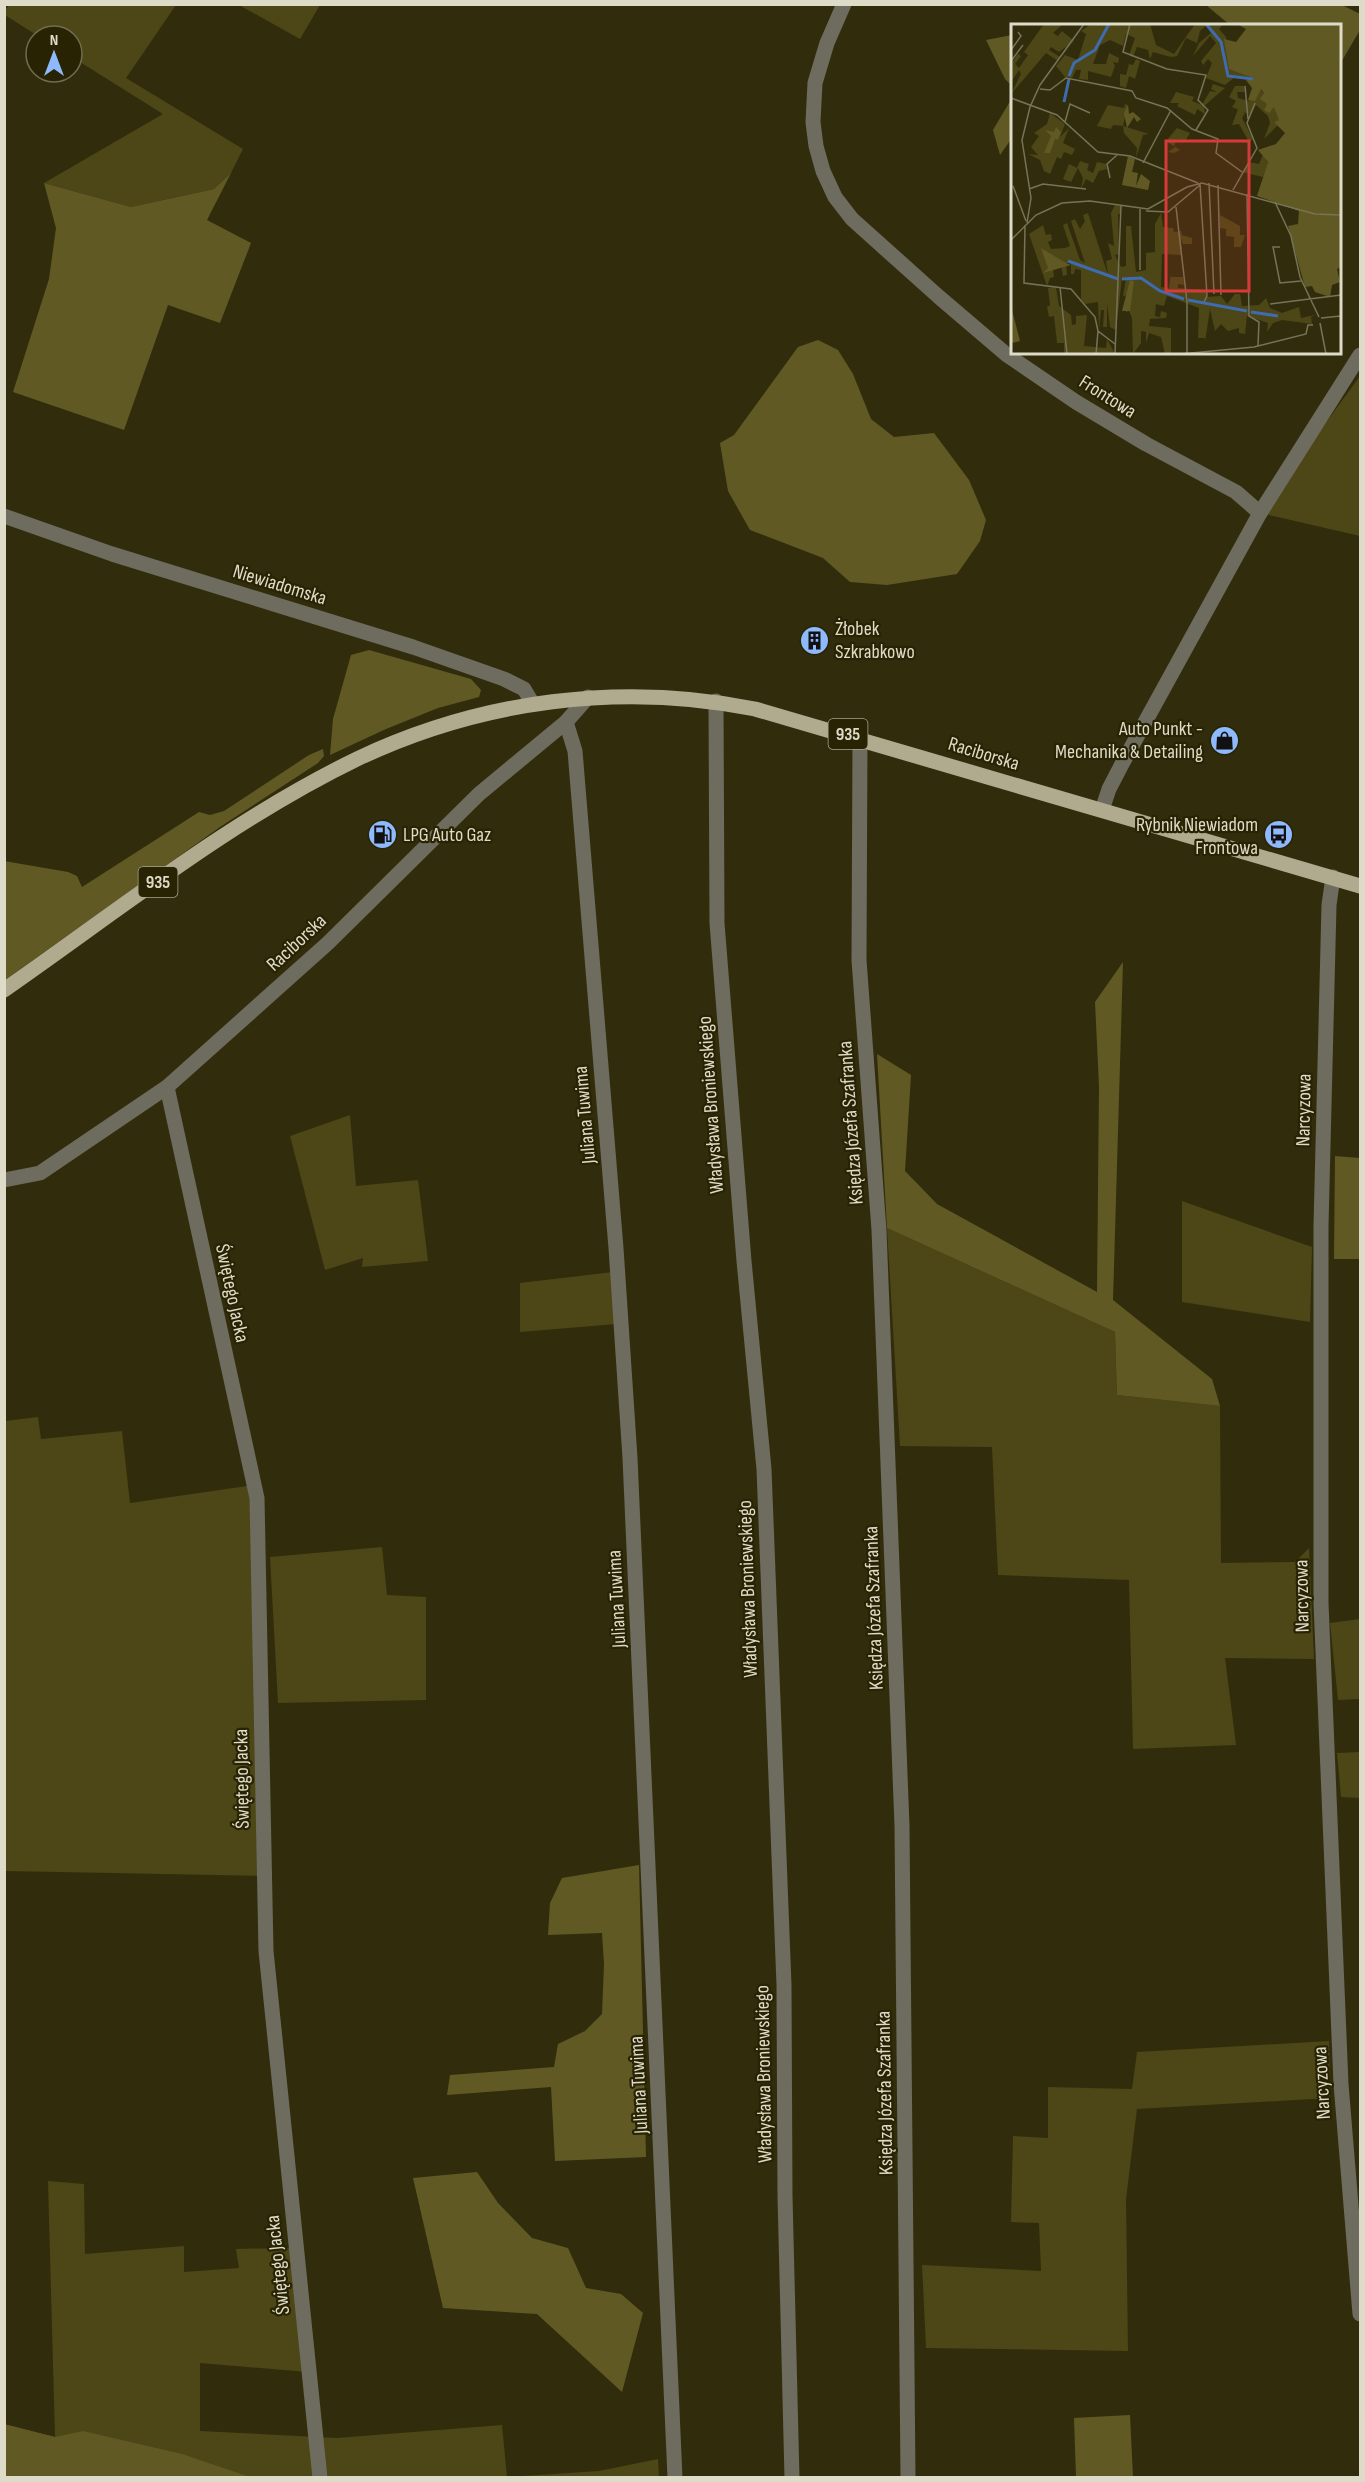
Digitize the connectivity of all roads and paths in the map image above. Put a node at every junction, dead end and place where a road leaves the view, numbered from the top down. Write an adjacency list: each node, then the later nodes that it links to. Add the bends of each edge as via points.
1 (844, 4): 3 (street, Frontowa, via 815,83 813,122 823,171 852,219 1007,355 1146,444 1236,492)
2 (1360, 355): 3 (street)
3 (1260, 513): 10 (street, via 1109,789)
4 (4, 516): 7 (street, Niewiadomska, via 504,679 524,689)
5 (588, 697): 6 (main road, Raciborska / 935, via 640,695); 7 (main road, Raciborska / 935); 8 (street, Raciborska)
6 (716, 701): 9 (main road, Raciborska / 935); 19 (street, Władysława Broniewskiego, via 717,923 764,1469 784,1985)
7 (533, 704): 13 (main road, Raciborska / 935, via 445,724 356,759 234,828)
8 (567, 722): 14 (street, Raciborska, via 479,794 328,943); 18 (street, Juliana Tuwima, via 575,752 630,1458)
9 (860, 738): 10 (main road, Raciborska / 935); 20 (street, Księdza Józefa Szafranka, via 859,960 879,1230 902,1826)
10 (1102, 810): 11 (main road, Raciborska / 935)
11 (1332, 877): 12 (main road, Raciborska / 935); 16 (street, Narcyzowa, via 1321,1226 1321,1603 1341,2084)
12 (1360, 886)
13 (4, 990)
14 (167, 1087): 15 (street, Raciborska, via 40,1173); 17 (street, Świętego Jacka, via 257,1498 266,1951)
15 (4, 1179)
16 (1360, 2314)
17 (320, 2478)
18 (675, 2478)
19 (792, 2478)
20 (908, 2478)

